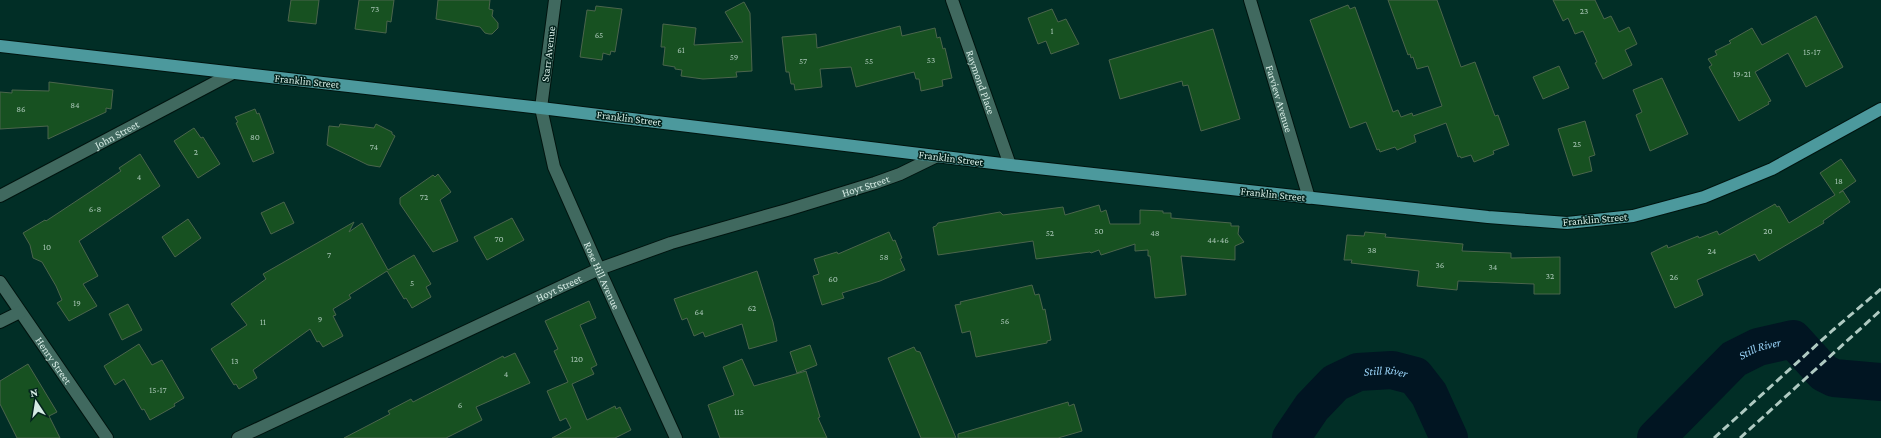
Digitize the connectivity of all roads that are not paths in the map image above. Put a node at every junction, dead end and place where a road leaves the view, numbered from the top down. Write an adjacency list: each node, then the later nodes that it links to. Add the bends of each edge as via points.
1 (555, 0): 6 (street, Starr Avenue)
2 (952, 0): 9 (street, Raymond Place)
3 (1250, 0): 11 (street, Farview Avenue)
4 (0, 46): 5 (main road, Franklin Street)
5 (233, 73): 6 (main road, Franklin Street); 10 (street, John Street)
6 (542, 108): 8 (main road, Franklin Street); 12 (street, Rose Hill Avenue, via 554,167)
7 (1881, 109): 11 (main road, Franklin Street, via 1772,169 1704,196 1633,216 1568,223)
8 (937, 156): 9 (main road, Franklin Street); 12 (street, Hoyt Street, via 875,183 671,243)
9 (1010, 164): 11 (main road, Franklin Street)
10 (0, 196)
11 (1309, 198)
12 (599, 269): 17 (street, Hoyt Street); 18 (street, Rose Hill Avenue)
13 (0, 282): 14 (street, Henry Street)
14 (20, 312): 15 (street); 16 (street, Henry Street)
15 (0, 322)
16 (107, 438)
17 (238, 438)
18 (676, 438)

